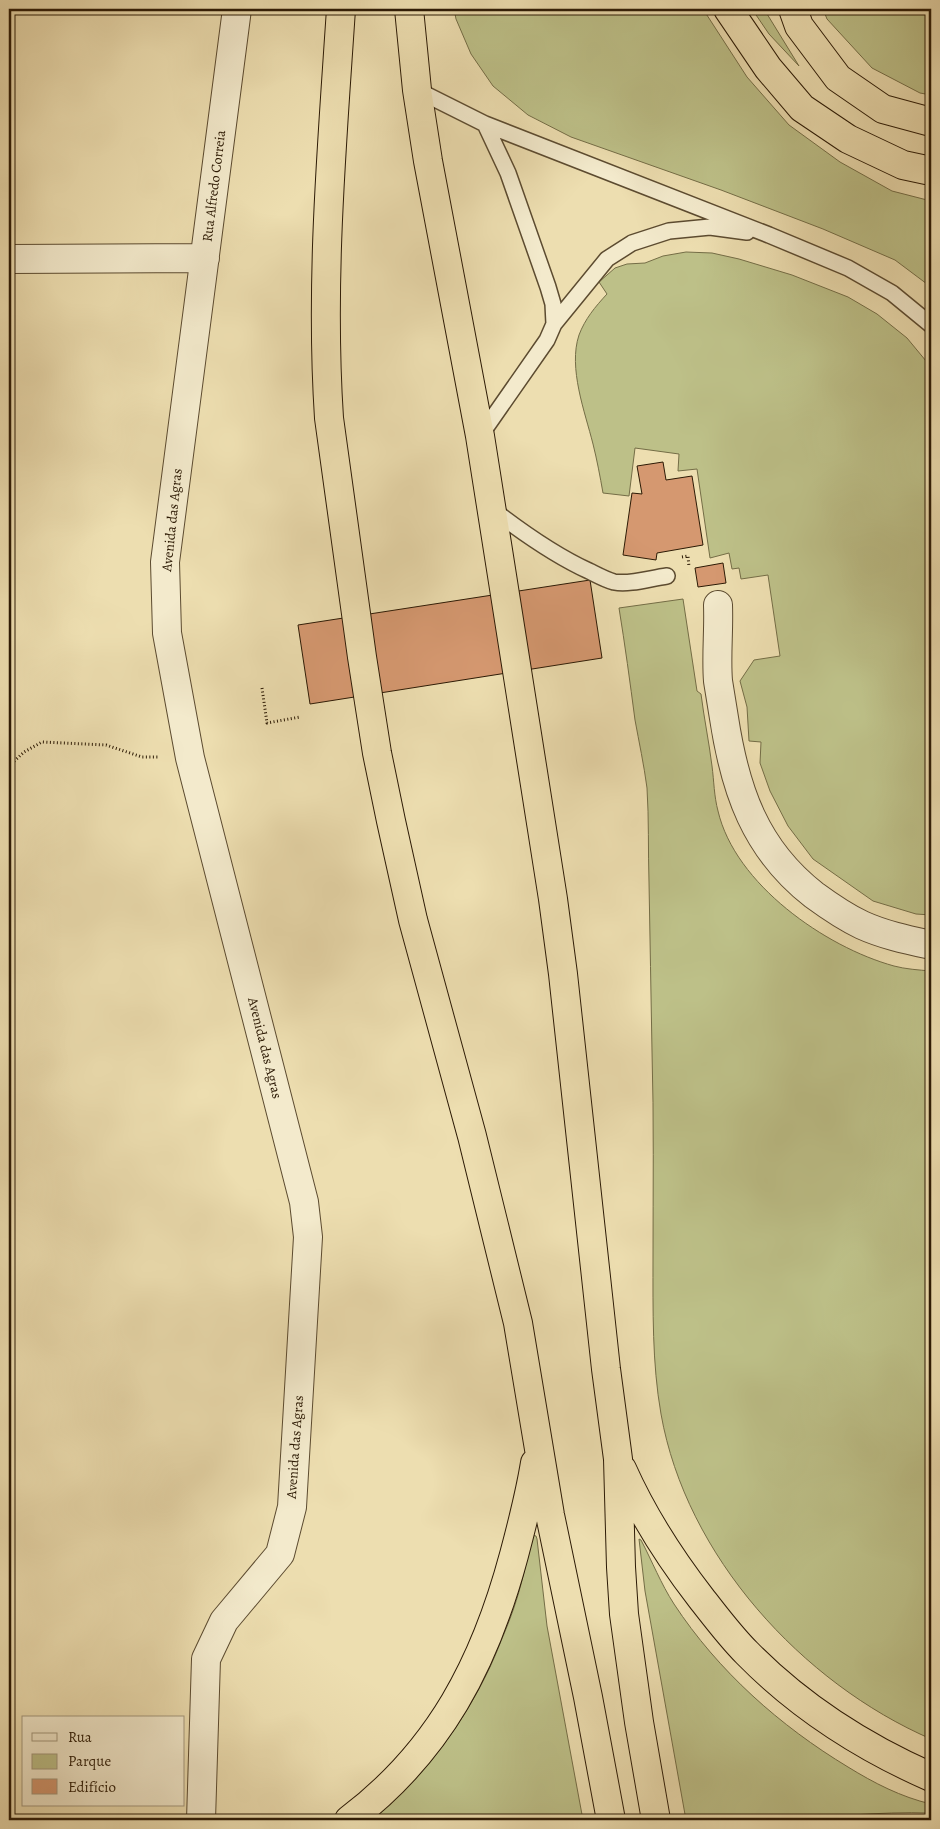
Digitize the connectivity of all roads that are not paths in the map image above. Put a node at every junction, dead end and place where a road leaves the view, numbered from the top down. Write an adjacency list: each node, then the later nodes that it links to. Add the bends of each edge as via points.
1 (237, 9): 11 (street, Rua Alfredo Correia)
2 (341, 9): 20 (highway, via 330,175 326,382 348,566 392,830 518,1323)
3 (409, 9): 6 (highway)
4 (728, 9): 9 (highway, via 768,68 802,108 848,140 903,165)
5 (792, 9): 7 (highway, via 799,26 838,78 883,109)
6 (417, 90): 8 (lane); 15 (highway)
7 (931, 122)
8 (485, 124): 10 (lane); 13 (lane, via 508,173 531,236 553,304)
9 (931, 170)
10 (769, 235): 13 (lane, via 710,227 669,231 632,243 607,259); 14 (lane, via 870,279 892,292)
11 (205, 258): 12 (street, Rua Alfredo Correia); 23 (street, Avenida das Agras, via 165,562 167,633 190,758 304,1202 308,1237 292,1507 280,1554 224,1621 206,1659)
12 (9, 259)
13 (554, 324): 15 (lane, via 547,340)
14 (931, 325)
15 (480, 436): 16 (highway)
16 (492, 509): 17 (lane, via 546,548 614,582); 21 (highway, via 563,974 597,1298)
17 (668, 576)
18 (718, 605): 19 (street, via 718,681 732,761 741,793 764,842 795,879 831,908 862,925)
19 (931, 945)
20 (538, 1441): 24 (highway, via 508,1577 492,1630 469,1679 439,1728 404,1770); 25 (highway)
21 (618, 1459): 22 (highway, via 663,1546 746,1653 798,1699 846,1734); 26 (highway, via 624,1614)
22 (931, 1777)
23 (201, 1820)
24 (349, 1820)
25 (611, 1820)
26 (656, 1820)

